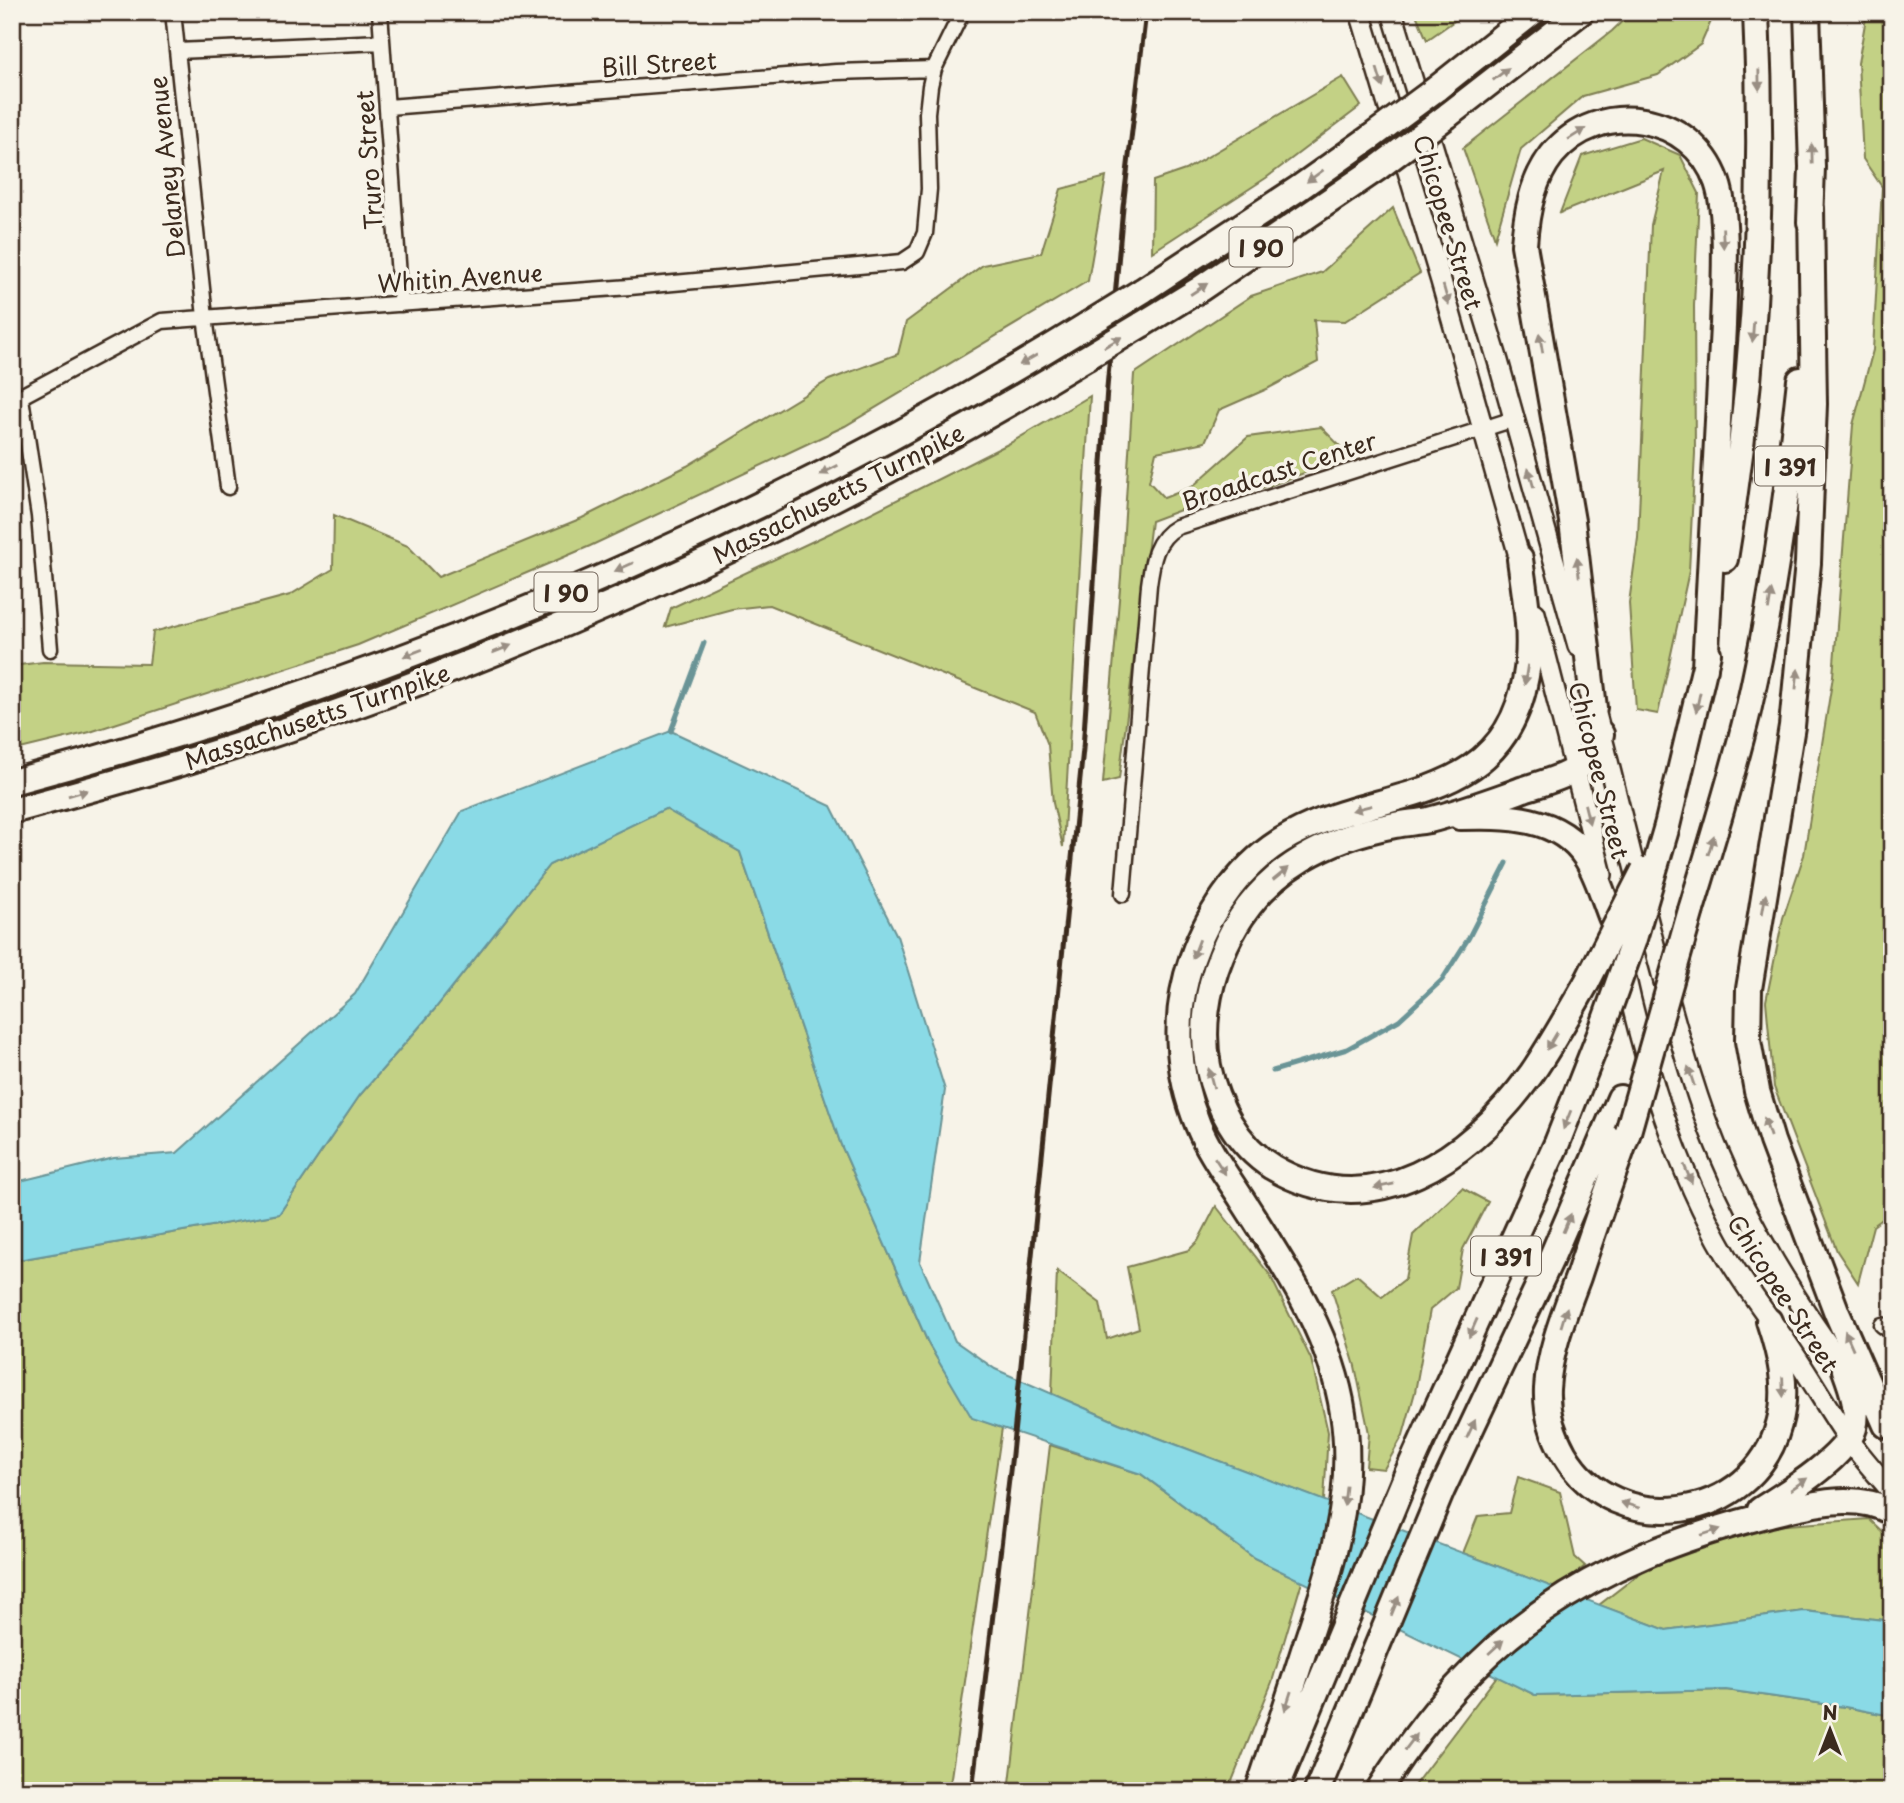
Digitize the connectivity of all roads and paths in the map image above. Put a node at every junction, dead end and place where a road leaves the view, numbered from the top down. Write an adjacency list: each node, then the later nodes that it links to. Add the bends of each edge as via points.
1 (173, 12): 11 (street, Delaney Avenue)
2 (380, 12): 10 (street, Truro Street)
3 (962, 12): 12 (street)
4 (1360, 12): 19 (main road, Chicopee Street, one-way to 19)
5 (1392, 12): 18 (main road, Chicopee Street)
6 (1534, 12): 27 (highway, Massachusetts Turnpike / I 90, one-way to 27, bridge, via 1371,137 1142,291 838,466 578,587 441,642 307,692)
7 (1581, 12): 28 (highway, Massachusetts Turnpike / I 90, one-way to 7, bridge, via 259,738 501,650 704,562 872,478 1007,406 1200,289 1379,167)
8 (1756, 12): 23 (highway, I 391, one-way to 23, via 1759,183 1750,377)
9 (1807, 12): 14 (highway, I 391, one-way to 9)
10 (383, 42): 11 (street); 13 (street, Truro Street)
11 (177, 51): 16 (street, Delaney Avenue)
12 (934, 69): 13 (street, Bill Street, via 836,72); 15 (street, Whitin Avenue, via 928,99 923,241 917,252 902,262)
13 (388, 107): 15 (street, Truro Street)
14 (1811, 208): 32 (highway, I 391, one-way to 14, via 1724,804 1766,622 1793,444); 36 (highway, one-way to 14, via 1837,1313 1772,1142 1756,1091 1748,1041 1749,989 1792,726 1808,563 1814,404)
15 (401, 304): 16 (street, Whitin Avenue)
16 (205, 317): 17 (street, Whitin Avenue, via 162,321); 20 (street, Delaney Avenue)
17 (17, 399): 22 (street, via 39,516)
18 (1514, 419): 19 (street, Broadcast Center); 24 (main road, Chicopee Street, one-way to 18)
19 (1484, 428): 21 (main road, Chicopee Street); 31 (street, Broadcast Center, via 1177,527 1163,538 1149,585)
20 (228, 486)
21 (1520, 559): 26 (main road, Chicopee Street); 41 (highway, one-way to 41, via 1528,665 1517,709 1500,738 1476,763 1444,784 1320,821 1289,835 1259,857 1209,919 1182,998 1181,1062 1199,1127 1314,1319 1335,1376 1345,1428 1342,1522 1329,1576)
22 (50, 649)
23 (1705, 668): 24 (highway, one-way to 23, via 1572,521 1524,245 1532,193 1551,156 1575,134 1614,119 1654,122 1685,138 1711,169 1721,198 1723,326); 30 (highway, I 391, one-way to 30)
24 (1594, 708): 25 (main road, Chicopee Street)
25 (1601, 734): 26 (highway, via 1595,753); 35 (main road, Chicopee Street, one-way to 25, via 1759,1236 1704,1115 1653,944)
26 (1575, 769): 29 (highway); 33 (main road, Chicopee Street, one-way to 33)
27 (12, 782)
28 (12, 811)
29 (1428, 820): 30 (highway, one-way to 29, bridge, via 1587,982 1545,1054 1514,1095 1461,1147 1426,1171 1379,1188 1308,1183 1264,1162 1226,1116 1207,1060 1210,993 1227,942 1268,885 1336,842 1366,831); 33 (highway, via 1501,818 1552,828 1587,859)
30 (1668, 826): 42 (highway, I 391, one-way to 42, bridge, via 1633,942 1557,1143 1406,1476)
31 (1123, 894)
32 (1691, 910): 34 (highway, one-way to 32, bridge, via 1782,1374 1779,1427 1764,1457 1731,1491 1691,1508 1641,1509 1599,1492 1567,1460 1552,1427 1549,1375 1565,1312 1628,1132); 43 (highway, I 391, one-way to 32, bridge, via 1442,1490 1550,1261 1620,1098)
33 (1612, 919): 34 (main road, Chicopee Street, one-way to 34, via 1632,1006 1676,1145 1712,1229)
34 (1769, 1321): 37 (main road, Chicopee Street)
35 (1845, 1370): 36 (main road, Chicopee Street); 37 (highway, via 1855,1398)
36 (1889, 1429)
37 (1849, 1440): 38 (main road, Chicopee Street); 40 (highway, one-way to 37, via 1803,1482)
38 (1892, 1492)
39 (1892, 1512): 40 (highway, via 1869,1503 1842,1501)
40 (1742, 1522): 44 (highway, one-way to 40, via 1448,1696 1495,1647 1531,1618 1633,1559)
41 (1258, 1791)
42 (1275, 1791)
43 (1317, 1791)
44 (1378, 1791)

